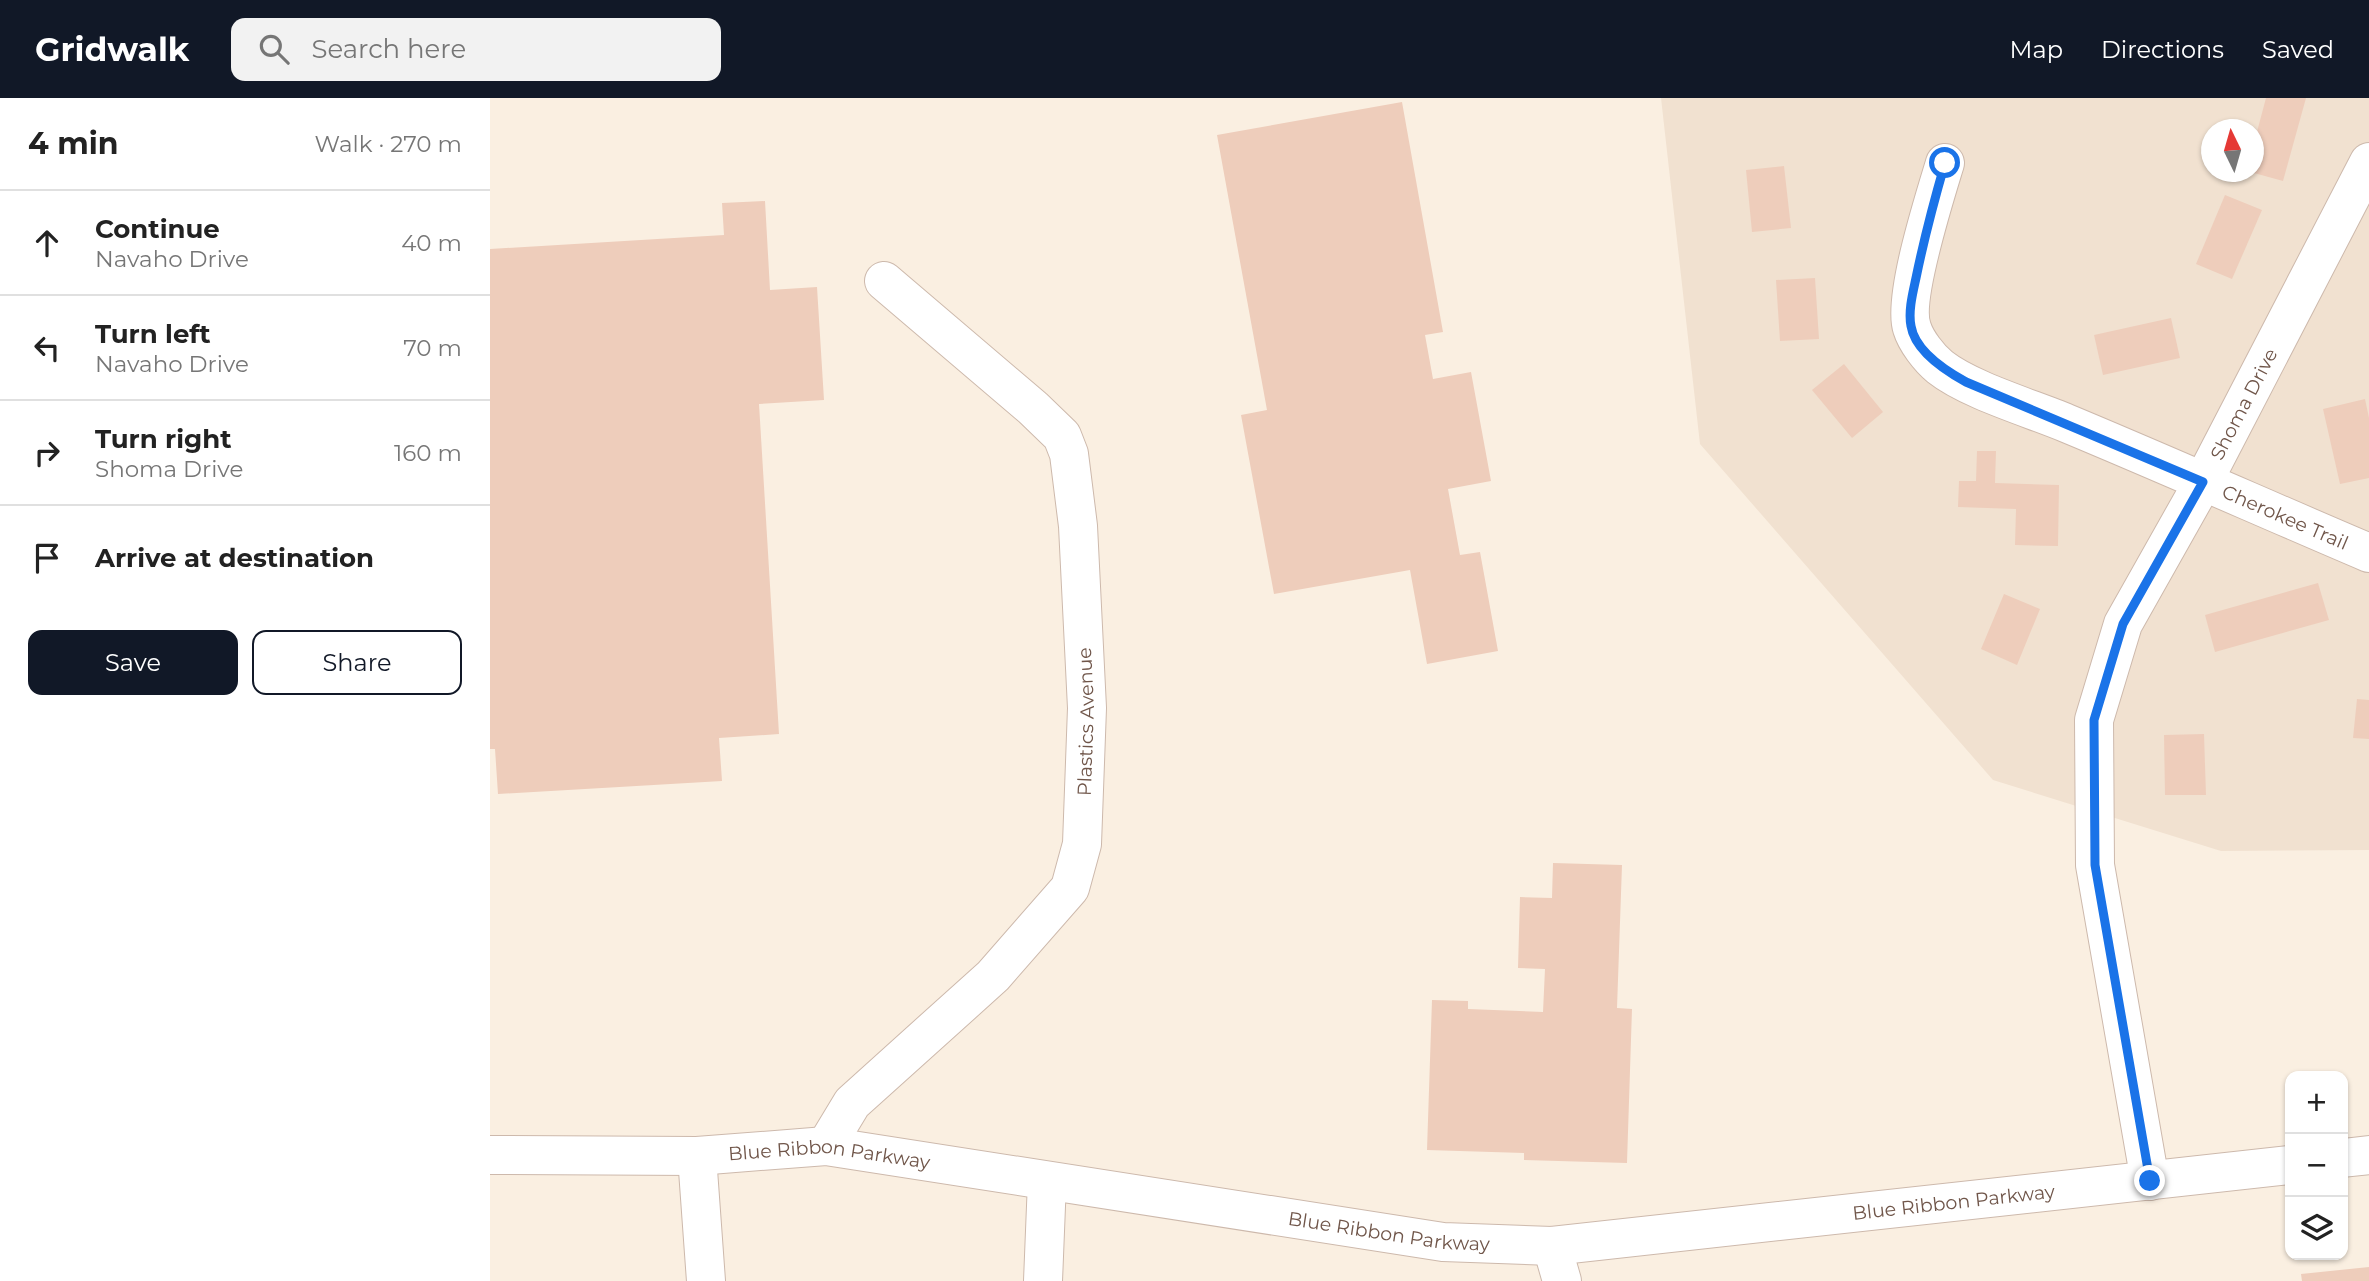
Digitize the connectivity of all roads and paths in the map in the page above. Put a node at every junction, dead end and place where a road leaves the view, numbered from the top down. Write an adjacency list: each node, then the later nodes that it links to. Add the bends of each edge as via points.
1 (2369, 162): 4 (street, Shoma Drive)
2 (1945, 163): 4 (street, Cherokee Trail, via 1912,298 1910,326 1916,338 1939,366 1966,382)
3 (884, 281): 6 (street, Plastics Avenue, via 1033,408 1062,436 1069,454 1079,526 1087,708 1082,844 1070,888 993,976 852,1102)
4 (2203, 482): 5 (street, Cherokee Trail); 13 (street, Shoma Drive, via 2123,624 2094,720 2095,865)
5 (2369, 553)
6 (826, 1146): 9 (street, Blue Ribbon Parkway); 12 (street, Blue Ribbon Parkway)
7 (490, 1155): 9 (street, Blue Ribbon Parkway)
8 (2369, 1155): 10 (street)
9 (697, 1156): 15 (street)
10 (2348, 1157)
11 (2285, 1165): 13 (street, Blue Ribbon Parkway)
12 (1048, 1181): 14 (street, Blue Ribbon Parkway); 16 (street)
13 (2150, 1181): 14 (street, Blue Ribbon Parkway)
14 (1557, 1264)
15 (706, 1281)
16 (1044, 1281)

